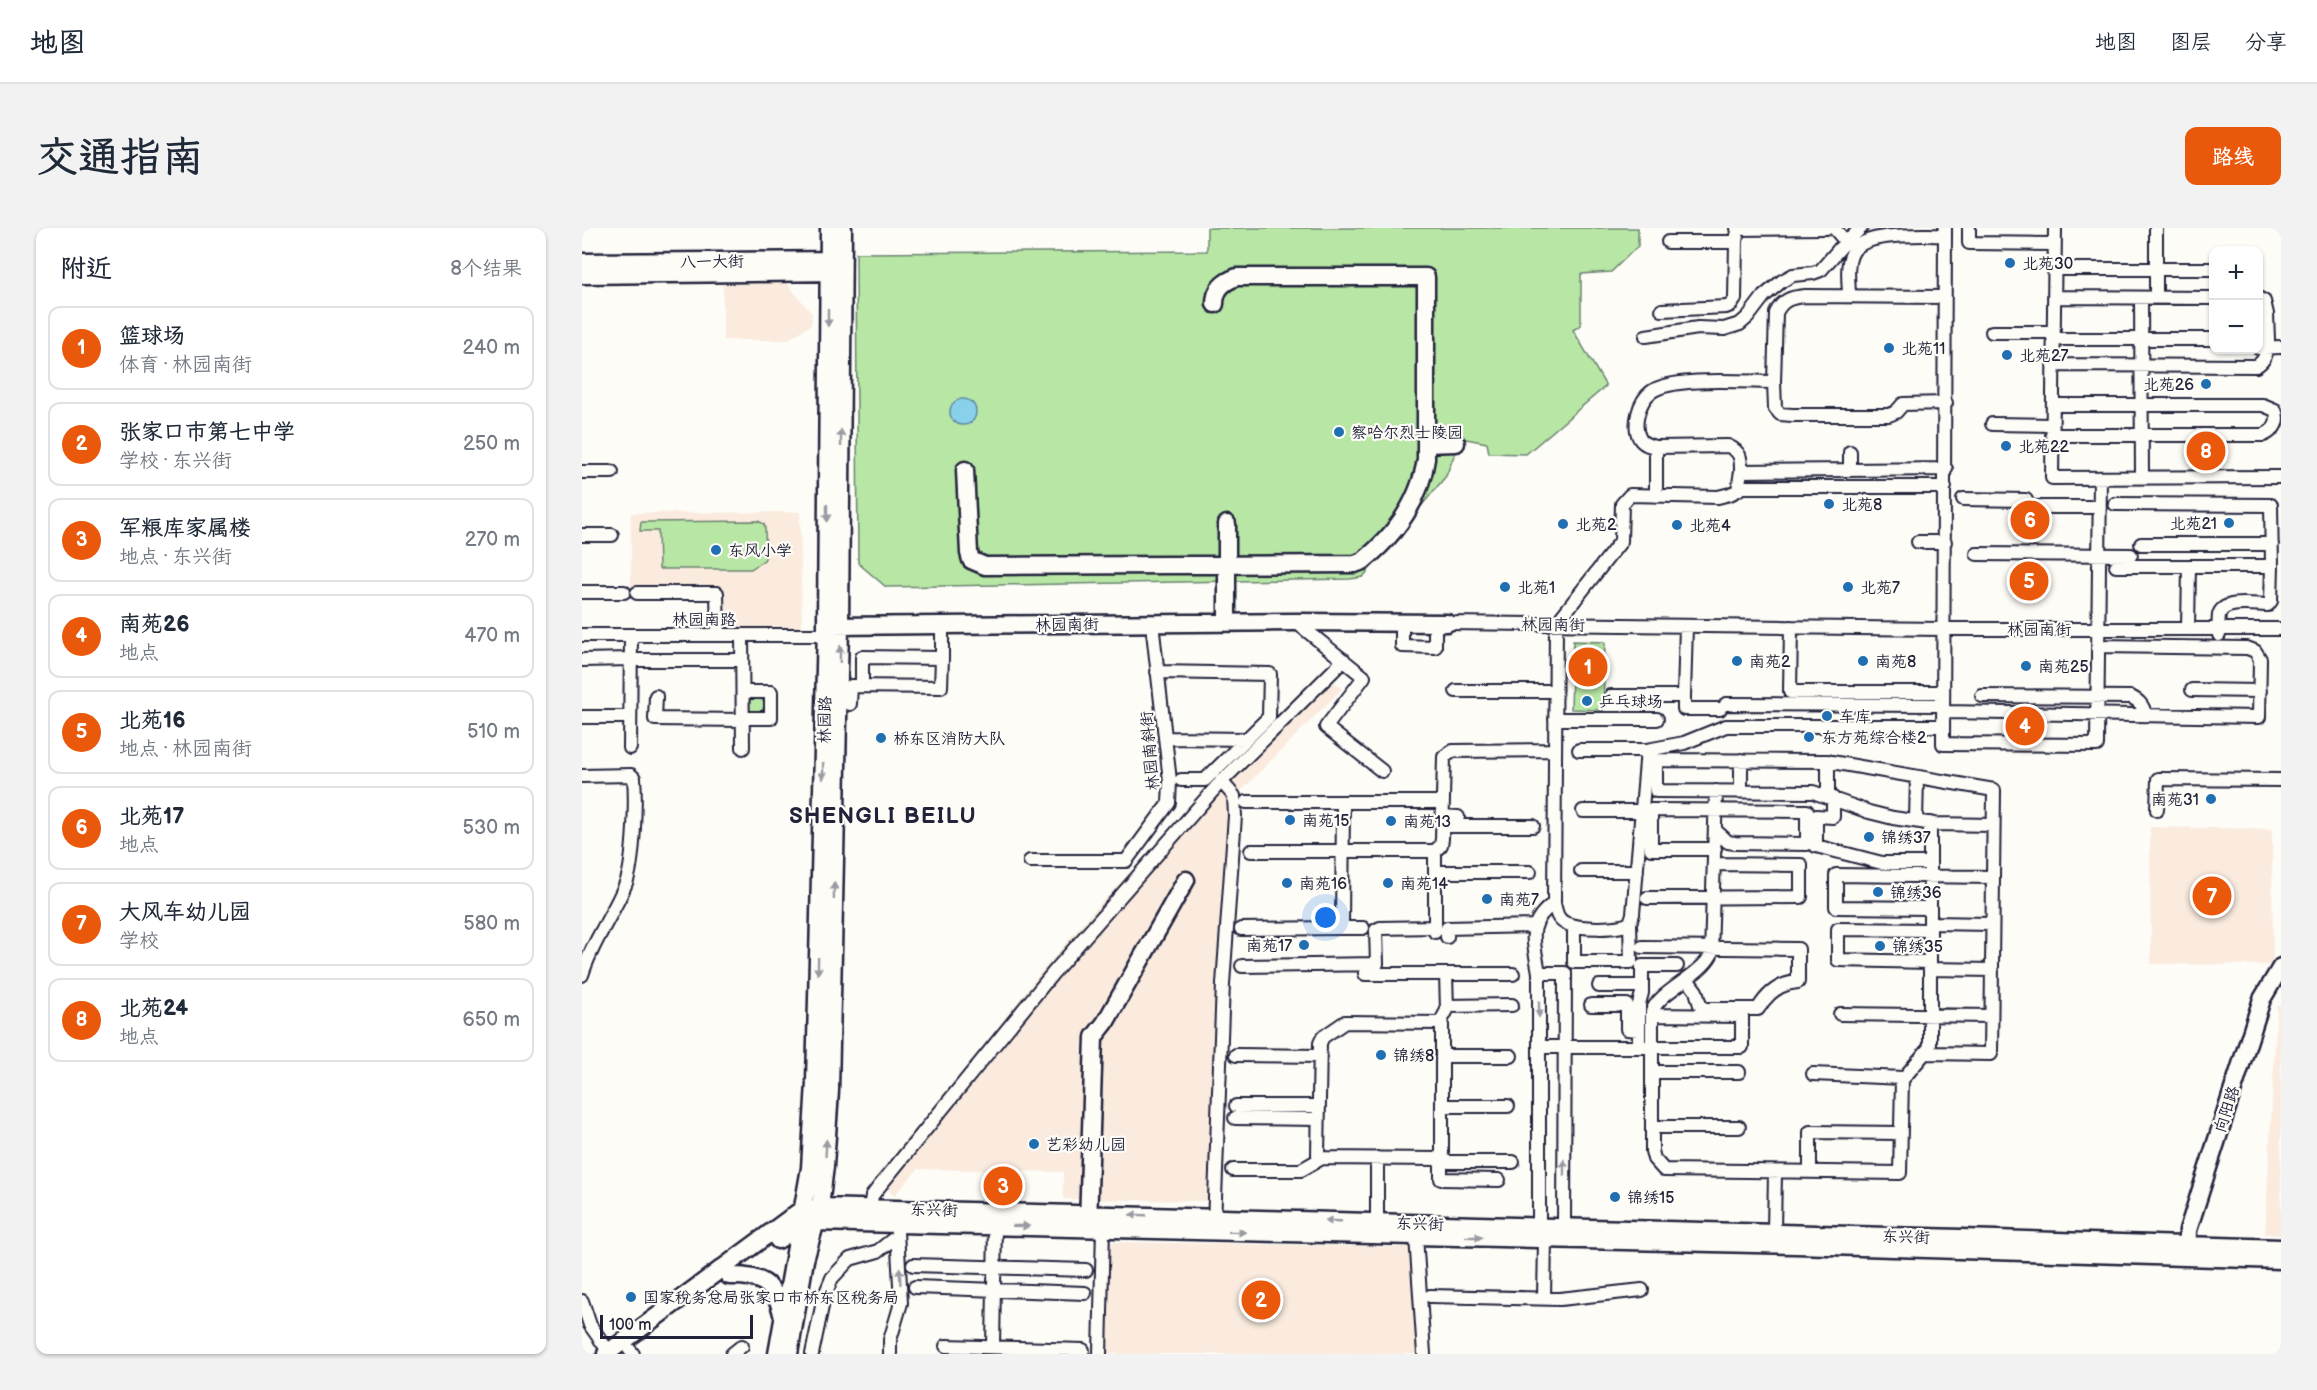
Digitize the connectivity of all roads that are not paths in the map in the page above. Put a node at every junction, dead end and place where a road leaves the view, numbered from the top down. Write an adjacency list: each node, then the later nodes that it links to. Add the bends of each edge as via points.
1 (829, 228): 15 (main road, 林园路)
2 (843, 228): 15 (main road, 林园路)
3 (1826, 228): 10 (street)
4 (1834, 228): 12 (street)
5 (1861, 228): 12 (street)
6 (1969, 228): 13 (street, via 1969,243)
7 (2055, 228): 13 (street)
8 (2156, 228): 17 (street)
9 (1945, 232): 20 (street, via 1881,237 1855,249 1850,261); 21 (street)
10 (1736, 233): 11 (street); 27 (street)
11 (1668, 242)
12 (1846, 242): 30 (street, via 1821,270 1782,281)
13 (2055, 244): 16 (street)
14 (582, 262): 15 (main road, 八一大街)
15 (836, 266): 19 (main road, 八一大街); 90 (main road, 林园路)
16 (2054, 269): 17 (street); 22 (street)
17 (2156, 269): 18 (street); 24 (street)
18 (2209, 269)
19 (582, 274)
20 (1849, 296): 21 (street); 39 (street, via 1790,297 1780,304 1776,313)
21 (1946, 297): 40 (street)
22 (2054, 297): 23 (street); 32 (street)
23 (2141, 298): 24 (street); 34 (street)
24 (2156, 298): 25 (street)
25 (2209, 298)
26 (2262, 300): 36 (street, via 2268,314)
27 (1733, 302): 29 (street, via 1726,308); 30 (street)
28 (1215, 304): 48 (main road, via 1220,286 1237,277 1426,277)
29 (1662, 310)
30 (1748, 317): 33 (street, via 1724,329 1698,328)
31 (1992, 332): 32 (street)
32 (2053, 335): 34 (street); 37 (street)
33 (1646, 336)
34 (2142, 339): 35 (street); 38 (street)
35 (2209, 339)
36 (2267, 344): 38 (street, via 2263,360 2256,366)
37 (2053, 366): 38 (street); 41 (street)
38 (2142, 366): 42 (street)
39 (1774, 382): 40 (street, via 1775,408 1780,414 1889,415 1903,404); 49 (street, via 1673,382 1651,392 1638,412 1638,430 1640,439)
40 (1946, 403): 51 (street)
41 (2053, 405): 42 (street); 45 (street)
42 (2142, 405): 43 (street, via 2263,405 2275,410); 46 (street)
43 (2279, 418): 46 (street, via 2264,435)
44 (1992, 424): 45 (street)
45 (2052, 430): 46 (street); 58 (street, via 2052,478)
46 (2142, 436): 59 (street)
47 (1456, 443): 48 (main road)
48 (1426, 444): 76 (main road, via 1424,473 1413,504 1364,561)
49 (1656, 447): 54 (street, via 1728,446 1741,456); 62 (street)
50 (1850, 452): 53 (street)
51 (1946, 469): 53 (street); 61 (street)
52 (965, 470): 76 (main road, via 969,553 971,560 985,567)
53 (1850, 470): 54 (street)
54 (1741, 471): 60 (street)
55 (582, 472): 56 (street)
56 (612, 472)
57 (2281, 477): 59 (street)
58 (2100, 478): 59 (street); 65 (street)
59 (2142, 478)
60 (1739, 487): 61 (street); 62 (street, via 1730,495 1718,497)
61 (1946, 487): 70 (street)
62 (1656, 495): 86 (street, via 1625,498 1621,541)
63 (1964, 500): 65 (street, via 2026,500 2026,507)
64 (2115, 504): 72 (street, via 2271,505)
65 (2100, 507): 74 (street)
66 (1227, 524): 76 (main road)
67 (582, 535): 68 (street)
68 (612, 535)
69 (1918, 542): 70 (street)
70 (1945, 542): 91 (street)
71 (2141, 544): 72 (street)
72 (2272, 544): 79 (street)
73 (1977, 554): 74 (street)
74 (2100, 555): 75 (street); 92 (street)
75 (2131, 555)
76 (1227, 565): 81 (main road)
77 (2116, 566): 78 (street)
78 (2188, 566): 79 (street); 93 (street)
79 (2272, 567): 94 (street, via 2268,605 2230,605 2219,614)
80 (582, 592): 98 (street, via 717,593)
81 (1227, 622): 82 (main road, 林园南街); 83 (main road, 林园南街)
82 (1296, 622): 84 (main road, 林园南街); 106 (street)
83 (1152, 623): 87 (main road, 林园南街); 107 (street, 林园南斜街)
84 (1402, 623): 85 (main road, 林园南街); 85 (street, via 1402,646 1424,647 1435,647)
85 (1441, 623): 86 (street, 林园南街)
86 (1556, 624): 88 (street, 林园南街); 111 (street)
87 (942, 626): 90 (main road, 林园南街); 102 (street)
88 (1686, 626): 89 (street, 林园南街); 116 (street)
89 (1791, 627): 91 (street, 林园南街); 121 (street, via 1790,692)
90 (830, 629): 99 (street, 林园南路); 241 (main road, 林园路, one-way to 241, via 816,1082); 244 (main road, 林园路, one-way to 90, via 825,1166 830,1090)
91 (1943, 629): 92 (street, 林园南街); 121 (street)
92 (2099, 629): 93 (street, 林园南街); 100 (street)
93 (2188, 629): 94 (street, 林园南街)
94 (2219, 629): 95 (street, 林园南街); 101 (street)
95 (2281, 629)
96 (582, 635): 97 (street, 林园南路)
97 (631, 635): 98 (street, 林园南路); 104 (street)
98 (718, 635): 99 (street, 林园南路)
99 (742, 635): 105 (street)
100 (2099, 646): 101 (street); 118 (street)
101 (2219, 648): 112 (street, via 2255,651 2260,659)
102 (942, 658): 108 (street, via 862,657); 122 (street, via 942,687 851,686)
103 (582, 660): 104 (street)
104 (633, 660): 105 (street); 126 (street)
105 (742, 660): 113 (street)
106 (1344, 660): 140 (street, via 1364,677 1326,727); 145 (street)
107 (1157, 672): 131 (street, 林园南斜街); 132 (street, via 1270,674 1269,717)
108 (862, 681)
109 (2192, 690): 112 (street)
110 (1456, 691): 111 (street)
111 (1556, 691): 128 (street)
112 (2260, 691): 124 (street, via 2259,717)
113 (743, 692): 127 (street); 127 (street, via 771,692 771,717)
114 (656, 696): 127 (street, via 655,719)
115 (1611, 696): 116 (street)
116 (1684, 696): 121 (street, via 1684,709)
117 (1982, 696): 118 (street)
118 (2098, 696): 119 (street); 123 (street)
119 (2131, 697): 120 (street); 124 (street, via 2144,707)
120 (2145, 698)
121 (1943, 703): 123 (street); 130 (street)
122 (850, 704)
123 (2097, 713): 124 (street); 130 (street, via 2097,745 1943,744)
124 (2145, 714)
125 (582, 717): 126 (street)
126 (630, 717): 133 (street)
127 (743, 719): 134 (street)
128 (1555, 719): 129 (street); 135 (street)
129 (1657, 719)
130 (1943, 726): 137 (street, via 1726,726 1684,743)
131 (1165, 738): 132 (street); 167 (street, 林园南斜街, via 1169,803 1126,861)
132 (1247, 739): 143 (street, via 1205,780)
133 (630, 748)
134 (743, 748)
135 (1555, 750): 151 (street, via 1448,753 1443,761); 179 (street)
136 (1579, 750): 137 (street)
137 (1647, 750): 155 (street)
138 (1741, 760): 139 (street); 146 (street, via 1656,760 1656,791); 147 (street)
139 (1828, 761): 142 (street); 148 (street)
140 (1382, 771)
141 (582, 776): 201 (street, via 631,775 636,793 630,871)
142 (1917, 777): 158 (street); 160 (street, via 1994,790)
143 (1181, 780)
144 (2281, 780): 153 (street, via 2158,779)
145 (1221, 782): 243 (street, via 1046,983 878,1188); 246 (street, via 1234,796 1235,816 1223,984)
146 (1716, 791): 147 (street); 152 (street)
147 (1741, 791): 148 (street, via 1813,792)
148 (1831, 797): 158 (street, via 1880,815); 168 (street, via 1833,817 1816,816 1816,846 1882,863)
149 (1245, 802): 150 (street)
150 (1343, 802): 151 (street); 165 (street)
151 (1442, 802): 157 (street)
152 (1716, 810): 162 (street); 162 (street, via 1807,811 1807,844 1728,842); 163 (street, via 1651,810 1651,849)
153 (2157, 810)
154 (1583, 811): 155 (street)
155 (1642, 811): 171 (street)
156 (1458, 817): 157 (street)
157 (1442, 821): 161 (street); 166 (street, via 1441,845)
158 (1916, 821): 159 (street)
159 (1930, 824): 160 (street); 168 (street)
160 (1993, 825): 175 (street)
161 (1533, 826)
162 (1715, 830): 163 (street)
163 (1715, 849): 169 (street)
164 (1251, 851): 165 (street)
165 (1342, 851): 166 (street); 186 (street)
166 (1436, 851): 172 (street)
167 (1030, 861)
168 (1930, 863): 174 (street)
169 (1714, 864): 177 (street); 177 (street, via 1801,865 1801,897)
170 (1581, 871): 171 (street)
171 (1637, 871): 181 (street)
172 (1435, 872): 173 (street); 192 (street, via 1435,930 1376,930 1377,964)
173 (1530, 872)
174 (1930, 877): 175 (street); 180 (street); 180 (street, via 1836,875 1836,907)
175 (1992, 877): 182 (street)
176 (1186, 880): 245 (main road, via 1094,1037)
177 (1714, 897): 178 (street); 191 (street)
178 (1647, 898)
179 (1554, 903): 183 (street, via 1536,919); 184 (street, via 1556,914)
180 (1930, 908): 185 (street)
181 (1630, 923): 184 (street, via 1623,927); 184 (street, via 1631,962 1574,962)
182 (1992, 924): 185 (street); 196 (street)
183 (1535, 926): 189 (street, via 1448,928); 197 (street)
184 (1574, 926)
185 (1930, 927): 194 (street); 194 (street, via 1839,929 1838,960)
186 (1342, 928): 187 (street); 188 (street)
187 (1363, 928)
188 (1241, 929)
189 (1447, 938)
190 (1642, 947): 191 (street)
191 (1712, 949): 202 (street, via 1707,962); 202 (street, via 1798,949 1798,982 1774,990 1758,1009 1704,1009)
192 (1242, 966)
193 (1677, 966): 204 (street, via 1642,966)
194 (1930, 966): 196 (street); 210 (street)
195 (2281, 967): 256 (main road, 向阳路, via 2262,999 2188,1230)
196 (1992, 970): 211 (street)
197 (1539, 973): 215 (street, one-way to 215); 216 (street, via 1565,973)
198 (1365, 974): 199 (street)
199 (1446, 974): 200 (street); 207 (street)
200 (1513, 974)
201 (582, 975)
202 (1687, 979): 209 (street, via 1658,1002)
203 (1599, 986): 204 (street)
204 (1642, 986): 213 (street)
205 (1512, 1005): 207 (street)
206 (1591, 1005): 213 (street, via 1627,1005 1628,1029)
207 (1447, 1006): 212 (street)
208 (1840, 1014): 210 (street)
209 (1652, 1015): 214 (street); 214 (street, via 1742,1016 1742,1047)
210 (1930, 1016): 211 (street); 218 (street, via 1930,1044)
211 (1991, 1016): 218 (street, via 1991,1054)
212 (1440, 1023): 220 (street, via 1345,1022 1323,1037); 221 (street)
213 (1639, 1030): 217 (street)
214 (1652, 1046): 217 (street); 223 (street)
215 (1539, 1047): 216 (street); 252 (street)
216 (1564, 1047): 217 (street); 251 (street, one-way to 216)
217 (1639, 1047)
218 (1925, 1053): 226 (street)
219 (1236, 1054): 220 (street)
220 (1319, 1056): 227 (street)
221 (1442, 1056): 222 (street); 228 (street)
222 (1511, 1056)
223 (1652, 1072): 224 (street); 231 (street)
224 (1739, 1072)
225 (1813, 1074): 226 (street)
226 (1903, 1078): 233 (street)
227 (1318, 1106): 230 (street); 230 (street, via 1235,1112)
228 (1442, 1106): 229 (street); 236 (street)
229 (1508, 1106)
230 (1318, 1119): 234 (street, via 1317,1150)
231 (1652, 1127): 232 (street); 239 (street, via 1654,1160 1664,1170)
232 (1739, 1127)
233 (1901, 1133): 240 (street, via 1900,1173); 240 (street, via 1810,1132)
234 (1322, 1158): 235 (street); 238 (street, via 1301,1170)
235 (1377, 1158): 236 (street); 249 (street)
236 (1440, 1158): 237 (street, via 1449,1162); 242 (street, via 1441,1179)
237 (1513, 1162)
238 (1233, 1170)
239 (1775, 1172): 240 (street); 254 (street)
240 (1810, 1172)
241 (808, 1176): 244 (main road, 林园路); 248 (main road, via 795,1203)
242 (1500, 1180)
243 (870, 1208): 244 (main road, 东兴街); 245 (main road, 东兴街)
244 (810, 1216): 248 (main road); 250 (main road, 东兴街); 261 (main road); 269 (main road); 277 (main road)
245 (1094, 1223): 246 (main road, 东兴街); 247 (main road, 东兴街, one-way to 245); 280 (street)
246 (1214, 1224): 249 (main road, 东兴街)
247 (995, 1225): 250 (main road, 东兴街); 259 (street)
248 (776, 1228): 274 (main road)
249 (1377, 1229): 252 (main road, 东兴街); 253 (main road, 东兴街)
250 (897, 1230): 278 (street, via 878,1251 850,1259 832,1278); 279 (street, one-way to 250, via 901,1303)
251 (1564, 1233): 252 (main road, 东兴街); 254 (main road, 东兴街)
252 (1541, 1235): 253 (main road, 东兴街, one-way to 252); 267 (street)
253 (1416, 1236): 281 (street)
254 (1774, 1238): 256 (main road, 东兴街)
255 (2281, 1248): 256 (main road, 东兴街)
256 (2187, 1251): 257 (main road, 东兴街)
257 (2281, 1260)
258 (913, 1265): 259 (street)
259 (994, 1267): 260 (street); 263 (street)
260 (1086, 1270)
261 (729, 1276): 269 (main road, via 747,1275 769,1285 776,1293); 274 (main road)
262 (915, 1287): 263 (street)
263 (994, 1289): 265 (street); 272 (street)
264 (1642, 1290): 267 (street)
265 (1085, 1293)
266 (1430, 1296): 267 (street)
267 (1544, 1299)
268 (582, 1301): 274 (street, via 590,1325)
269 (783, 1320): 276 (main road)
270 (742, 1346): 275 (street)
271 (946, 1346): 272 (street)
272 (993, 1347): 273 (street)
273 (1083, 1350)
274 (618, 1353)
275 (732, 1354)
276 (777, 1354)
277 (789, 1354)
278 (812, 1354)
279 (890, 1354)
280 (1100, 1354)
281 (1424, 1354)

